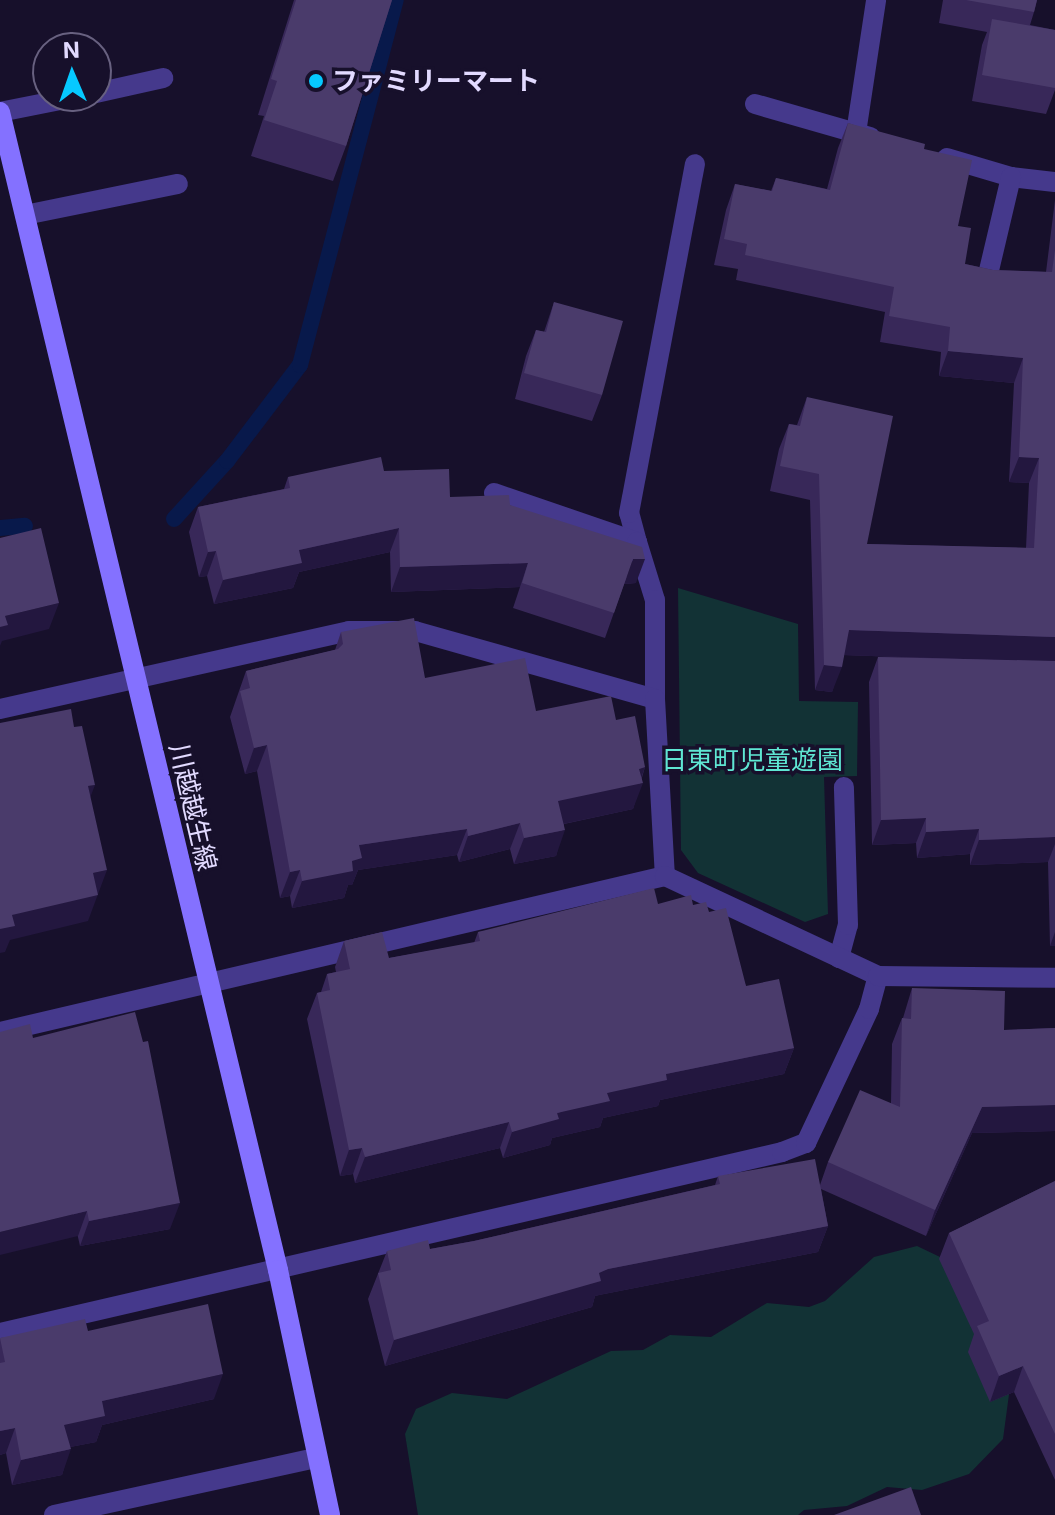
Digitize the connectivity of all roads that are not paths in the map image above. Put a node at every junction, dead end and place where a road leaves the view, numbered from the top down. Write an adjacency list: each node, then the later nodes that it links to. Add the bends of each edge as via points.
1 (876, 0): 7 (street)
2 (163, 78): 3 (street)
3 (112, 89)
4 (755, 104): 7 (street)
5 (32, 106): 6 (street)
6 (0, 112): 14 (main road, 川越越生線)
7 (856, 133): 8 (street)
8 (894, 143)
9 (919, 150): 11 (street)
10 (695, 164): 17 (street, via 629,513)
11 (1011, 177): 12 (street); 15 (street)
12 (1055, 182)
13 (178, 184): 14 (street)
14 (25, 215): 18 (main road, 川越越生線)
15 (986, 283)
16 (494, 493): 17 (street)
17 (637, 542): 19 (street, via 655,600)
18 (136, 676): 19 (street, via 384,628 415,631); 20 (street); 26 (main road, 川越越生線)
19 (655, 699): 22 (street)
20 (0, 709)
21 (844, 787): 23 (street, via 848,925)
22 (665, 876): 23 (street); 26 (street)
23 (839, 958): 24 (street)
24 (878, 976): 25 (street); 28 (street, via 869,1009 806,1143)
25 (1055, 978)
26 (206, 984): 27 (street); 28 (main road, 川越越生線)
27 (0, 1032)
28 (278, 1270): 29 (street); 30 (main road, 川越越生線)
29 (0, 1333)
30 (315, 1458): 31 (street); 32 (main road, 川越越生線)
31 (54, 1515)
32 (330, 1515)

